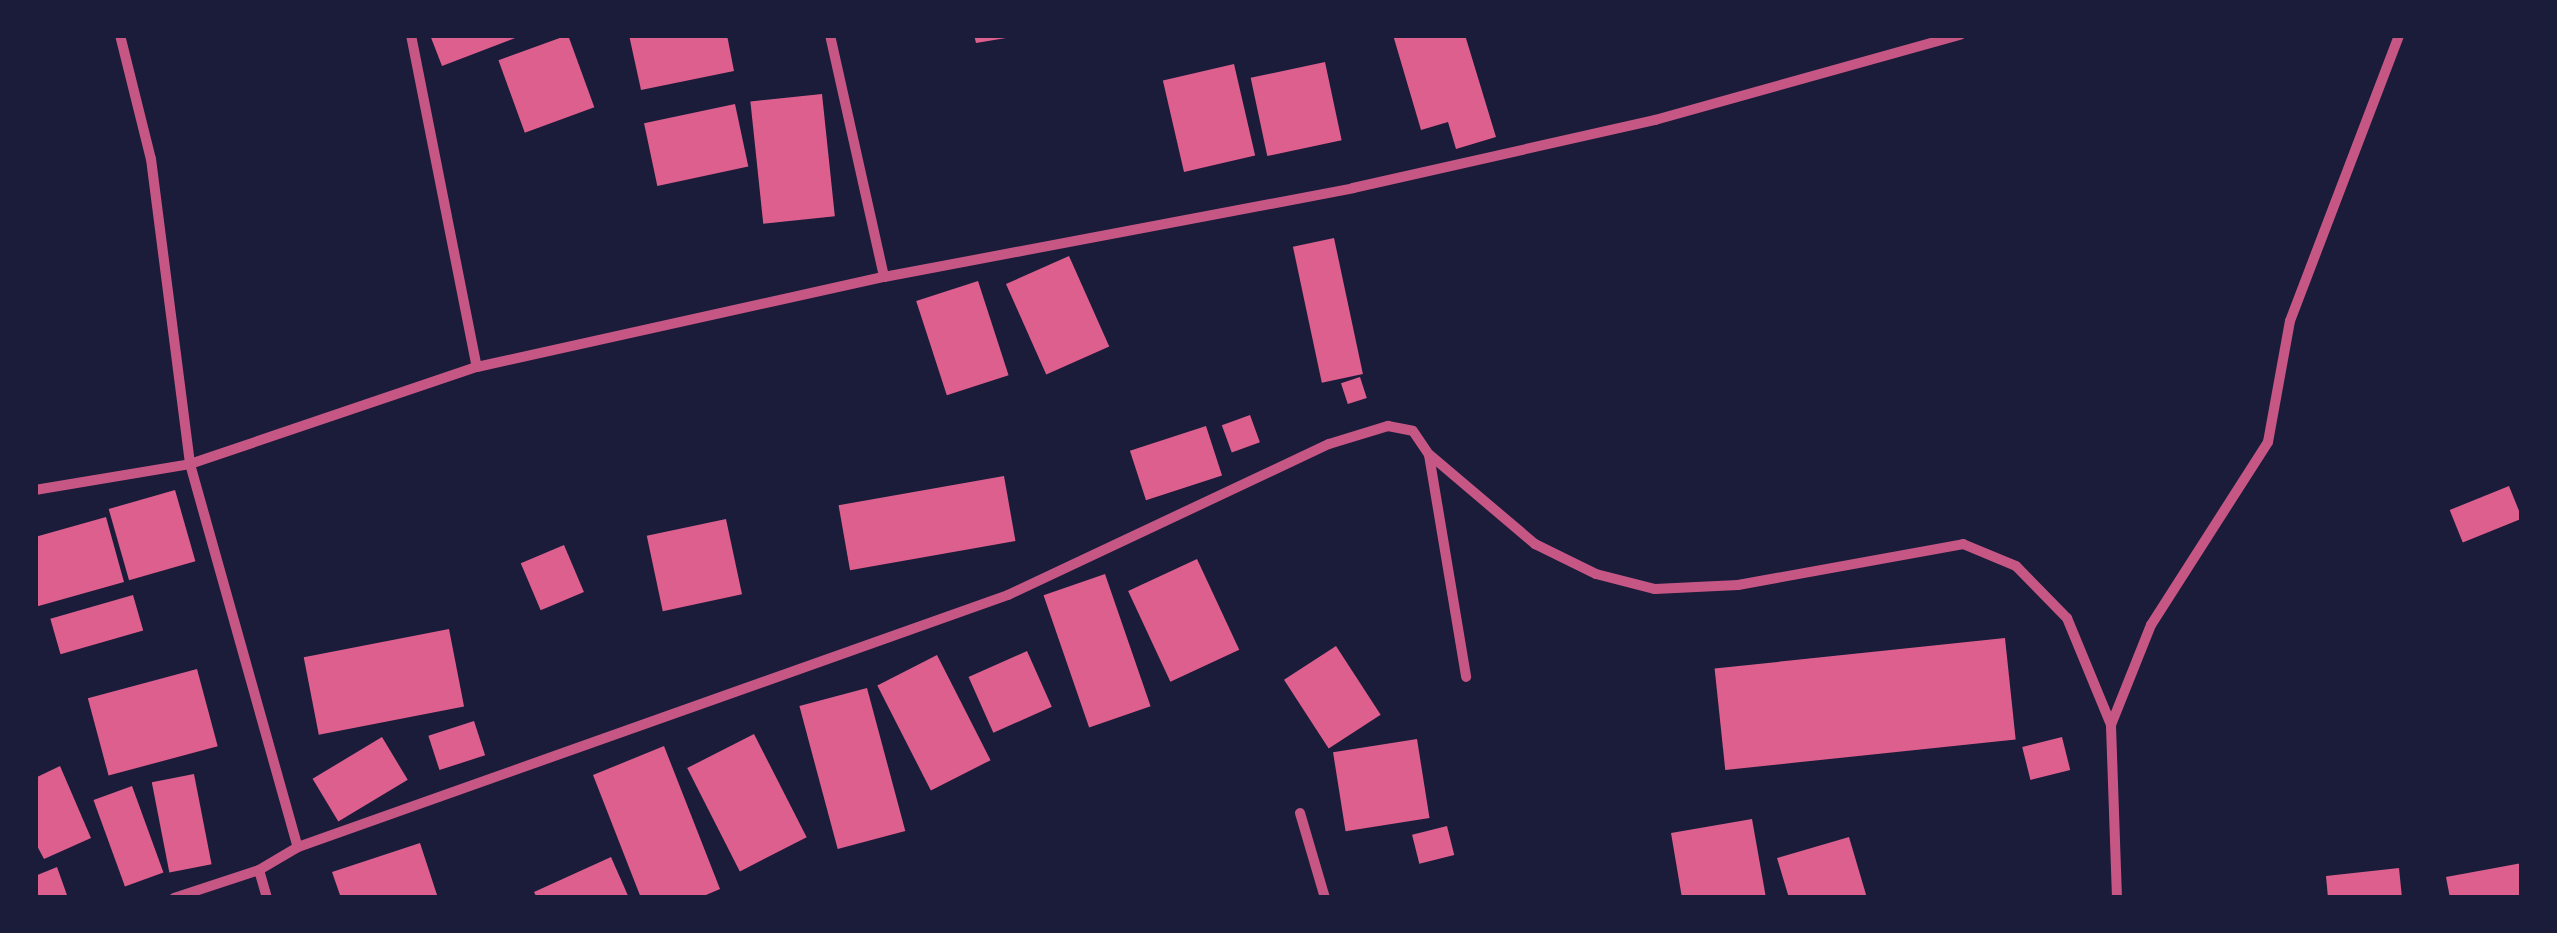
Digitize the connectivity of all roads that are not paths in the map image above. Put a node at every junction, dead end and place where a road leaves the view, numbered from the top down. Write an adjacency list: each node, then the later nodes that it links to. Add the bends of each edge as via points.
1 (120, 35): 9 (street, via 151,159)
2 (412, 35): 7 (street)
3 (830, 35): 6 (street)
4 (1960, 35): 6 (street, via 1655,120 1372,184)
5 (2399, 35): 12 (street, via 2290,321 2268,442 2150,626)
6 (884, 277): 7 (street)
7 (476, 367): 9 (street)
8 (1429, 454): 11 (street); 12 (street, via 1535,544 1596,574 1654,589 1738,585 1963,544 2016,566 2066,618); 14 (street, via 1413,432 1388,426 1329,444 1008,595)
9 (190, 464): 10 (street); 14 (street)
10 (35, 490)
11 (1466, 676)
12 (2111, 726): 19 (street)
13 (1300, 813): 18 (street)
14 (298, 847): 15 (street)
15 (258, 870): 16 (street); 17 (street)
16 (174, 898)
17 (267, 898)
18 (1326, 898)
19 (2117, 898)

